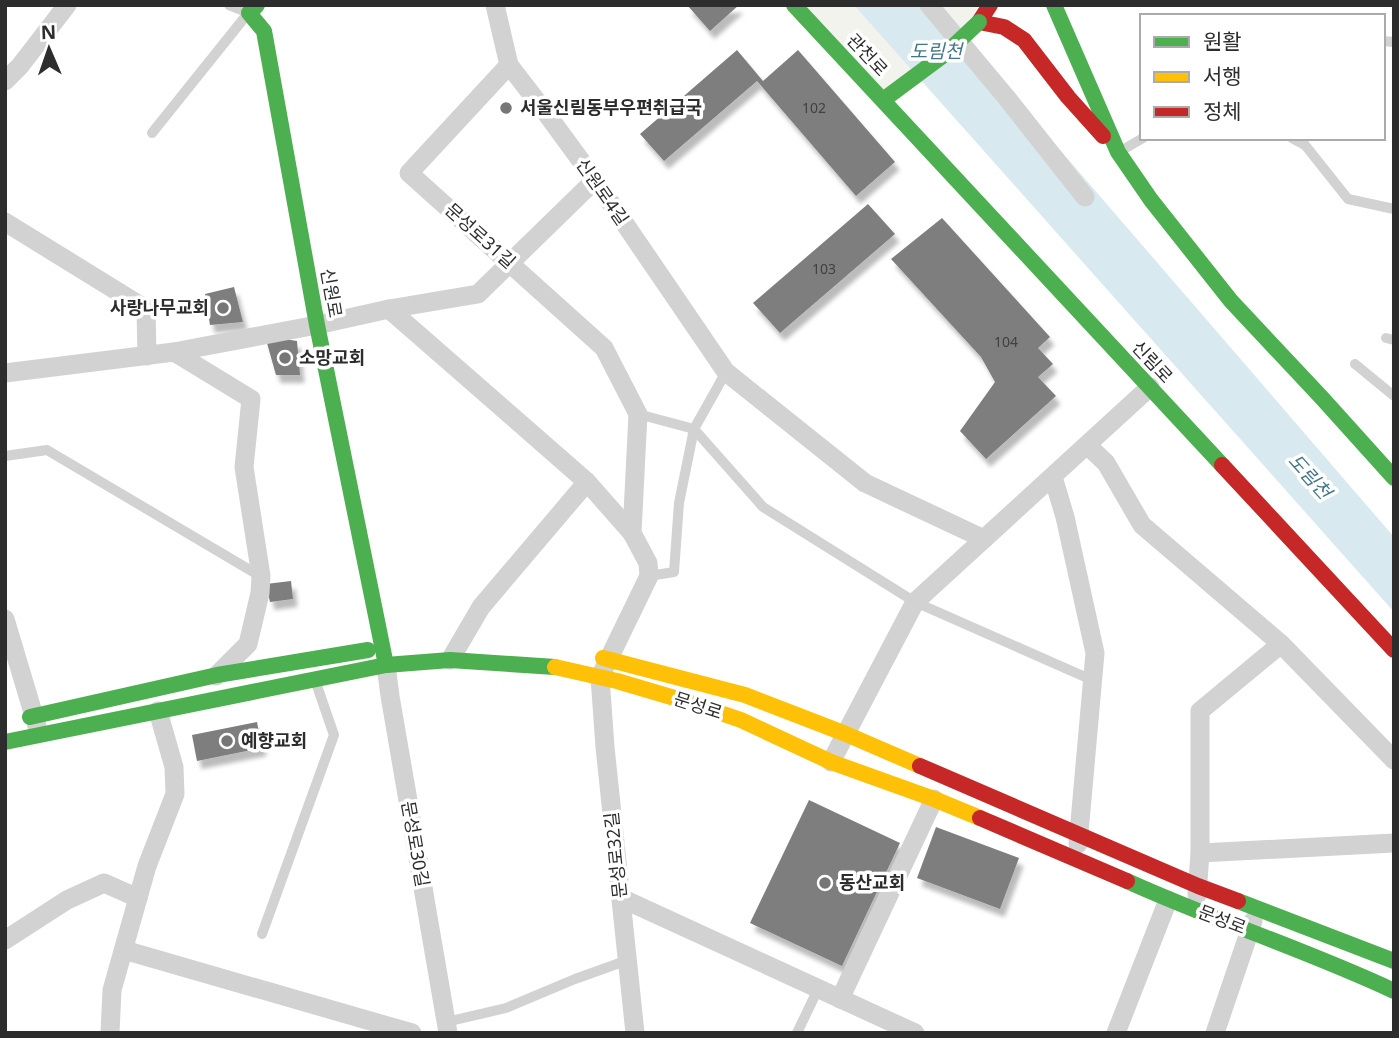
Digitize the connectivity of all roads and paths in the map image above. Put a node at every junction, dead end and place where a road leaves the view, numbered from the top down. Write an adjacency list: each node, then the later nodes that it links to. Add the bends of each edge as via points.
1 (67, 5): 11 (street)
2 (229, 5): 8 (lane)
3 (495, 5): 10 (street, 신원로4길)
4 (794, 5): 12 (main road, 관천로)
5 (929, 5): 18 (street)
6 (990, 5): 9 (main road)
7 (1054, 5): 16 (main road)
8 (253, 9): 13 (lane); 23 (main road, 신원로, via 264,31)
9 (979, 22): 12 (main road, bridge); 16 (main road, via 1004,27 1024,40)
10 (509, 65): 17 (street, 신원로4길); 21 (street, 문성로31길, via 410,173)
11 (5, 81)
12 (883, 100): 29 (main road, 신림로)
13 (152, 133)
14 (1140, 140): 16 (lane)
15 (1296, 140): 19 (lane, via 1305,145 1348,199)
16 (1118, 152): 36 (main road, via 1231,301)
17 (595, 180): 21 (street); 27 (street, 신원로4길)
18 (1085, 197)
19 (1394, 209)
20 (5, 222): 25 (street, via 146,309)
21 (510, 263): 22 (street, via 478,294); 31 (street, 문성로31길, via 604,348)
22 (389, 309): 23 (street); 37 (street)
23 (317, 325): 24 (street); 48 (main road, 신원로)
24 (174, 352): 25 (street); 40 (street, via 251,399 244,467)
25 (146, 356): 28 (street)
26 (1355, 364): 30 (lane)
27 (726, 372): 32 (lane); 39 (street, 신원로4길, via 864,483)
28 (5, 373)
29 (1150, 387): 33 (street); 47 (main road, 신림로)
30 (1394, 396)
31 (638, 414): 32 (lane); 38 (street)
32 (694, 429): 41 (lane, via 679,503 674,572); 42 (lane, via 763,507)
33 (1087, 445): 35 (street); 44 (street, via 1105,463 1142,525)
34 (5, 456): 40 (lane, via 47,450)
35 (1053, 477): 39 (street); 53 (street, via 1095,653)
36 (1394, 478)
37 (587, 482): 38 (street); 45 (street, via 481,607)
38 (632, 533): 41 (street, via 648,563)
39 (984, 539): 42 (street)
40 (261, 576): 50 (street, via 248,644)
41 (649, 576): 49 (street)
42 (915, 602): 53 (lane); 57 (street)
43 (5, 619): 56 (street)
44 (1281, 645): 59 (street); 64 (street, via 1199,711)
45 (457, 648): 48 (main road, 문성로); 51 (main road, 문성로)
46 (514, 649): 49 (main road)
47 (1394, 650)
48 (388, 653): 50 (main road); 52 (main road, 문성로); 81 (street, 문성로30길, via 392,710)
49 (608, 659): 51 (street); 57 (main road, via 745,695)
50 (217, 675): 54 (street); 56 (main road)
51 (600, 677): 60 (main road, 문성로, via 741,720); 68 (street, 문성로32길)
52 (315, 680): 54 (main road, 문성로); 73 (lane, via 334,735)
53 (1091, 680): 62 (street)
54 (189, 705): 55 (main road, 문성로)
55 (158, 711): 56 (main road, 문성로); 67 (street, via 174,767 175,794)
56 (29, 723): 58 (main road, 문성로)
57 (846, 734): 60 (street); 62 (main road)
58 (5, 742)
59 (1394, 760)
60 (831, 762): 61 (main road, 문성로)
61 (934, 799): 65 (main road, 문성로); 80 (street)
62 (1079, 835): 65 (street); 66 (main road)
63 (1394, 843): 64 (street)
64 (1200, 853): 66 (street)
65 (1077, 859): 69 (main road, 문성로)
66 (1198, 887): 70 (main road); 71 (street)
67 (138, 898): 74 (street, via 104,883 67,900); 75 (street)
68 (621, 898): 76 (street, 문성로32길); 78 (street)
69 (1168, 900): 71 (main road, 문성로); 87 (street)
70 (1258, 909): 72 (street); 77 (main road)
71 (1196, 910): 72 (main road, 문성로)
72 (1249, 930): 79 (main road, 문성로); 88 (street)
73 (262, 934)
74 (5, 940)
75 (124, 950): 82 (street, via 112,990); 83 (street)
76 (628, 960): 81 (lane, 문성로30길); 84 (street, 문성로32길)
77 (1394, 961)
78 (818, 989): 80 (street); 85 (lane)
79 (1394, 990)
80 (840, 999): 86 (street)
81 (447, 1028)
82 (110, 1033)
83 (412, 1033)
84 (635, 1033)
85 (797, 1033)
86 (915, 1033)
87 (1116, 1033)
88 (1215, 1033)

